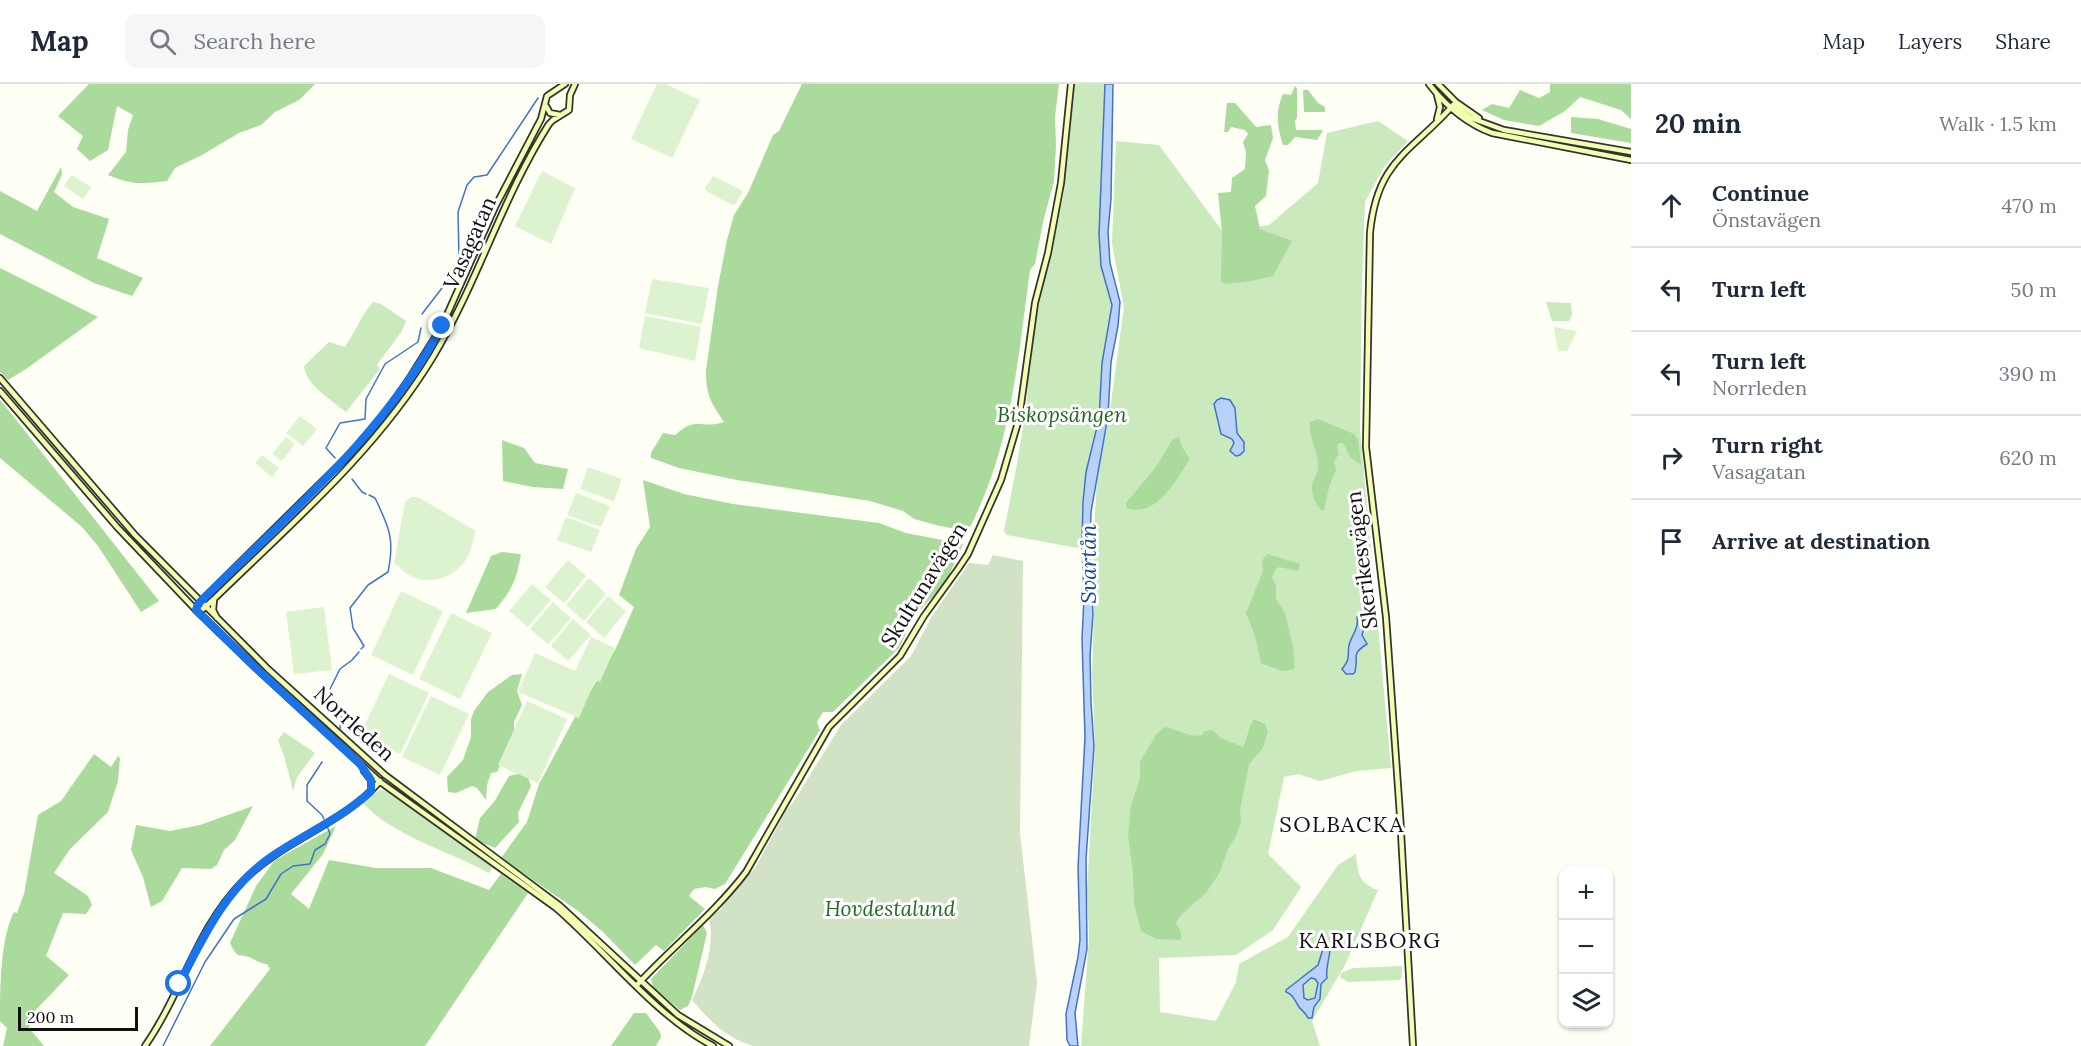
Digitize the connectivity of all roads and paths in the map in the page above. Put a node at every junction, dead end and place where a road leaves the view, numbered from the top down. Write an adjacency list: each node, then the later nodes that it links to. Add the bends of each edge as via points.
1 (565, 84): 6 (street)
2 (575, 84): 8 (street)
3 (1071, 84): 29 (street, Skultunavägen, via 1061,183 1035,303 1019,419 1000,480 968,554 900,656 828,728 739,881 705,920)
4 (1430, 84): 7 (street)
5 (1437, 84): 10 (street)
6 (556, 91): 8 (street, via 565,93); 9 (street, via 549,94)
7 (1436, 92): 10 (street); 12 (street, via 1440,107)
8 (570, 101): 11 (street)
9 (545, 103): 11 (street, via 550,113); 17 (street, Vasagatan, via 539,125 500,198 442,326 409,380 354,450)
10 (1453, 105): 12 (street, Skerikesvägen); 13 (street, via 1504,130); 14 (street, via 1483,130 1503,137)
11 (562, 115): 19 (street, Vasagatan, via 549,124 519,177 444,339 413,388 361,454)
12 (1437, 121): 33 (street, Skerikesvägen, via 1388,171 1376,196 1370,233 1367,311 1366,447 1384,596)
13 (1631, 152)
14 (1631, 160)
15 (0, 378): 18 (street, Norrleden, via 95,491)
16 (0, 391): 22 (street, Norrleden, via 117,527)
17 (209, 593): 18 (street); 20 (street, Vasagatan)
18 (194, 596): 20 (street, Norrleden)
19 (214, 599): 21 (street, Vasagatan); 23 (street)
20 (200, 602): 21 (street, Norrleden); 22 (street, Vasagatan)
21 (205, 608): 22 (street); 23 (street, Norrleden)
22 (196, 610): 24 (street, Norrleden)
23 (218, 621): 25 (street, Norrleden)
24 (360, 764): 26 (street, Norrleden); 28 (street, via 371,780)
25 (385, 775): 26 (street); 29 (street, Norrleden, via 559,905)
26 (380, 781): 27 (street, Norrleden); 28 (street)
27 (389, 788): 28 (street); 29 (street, Norrleden, via 556,908)
28 (371, 791): 30 (street, via 357,804 267,859 231,894 205,933)
29 (639, 983): 31 (street, Norrleden, via 664,1011); 32 (street, Norrleden, via 678,1015)
30 (145, 1046)
31 (713, 1046)
32 (729, 1046)
33 (1413, 1046)

